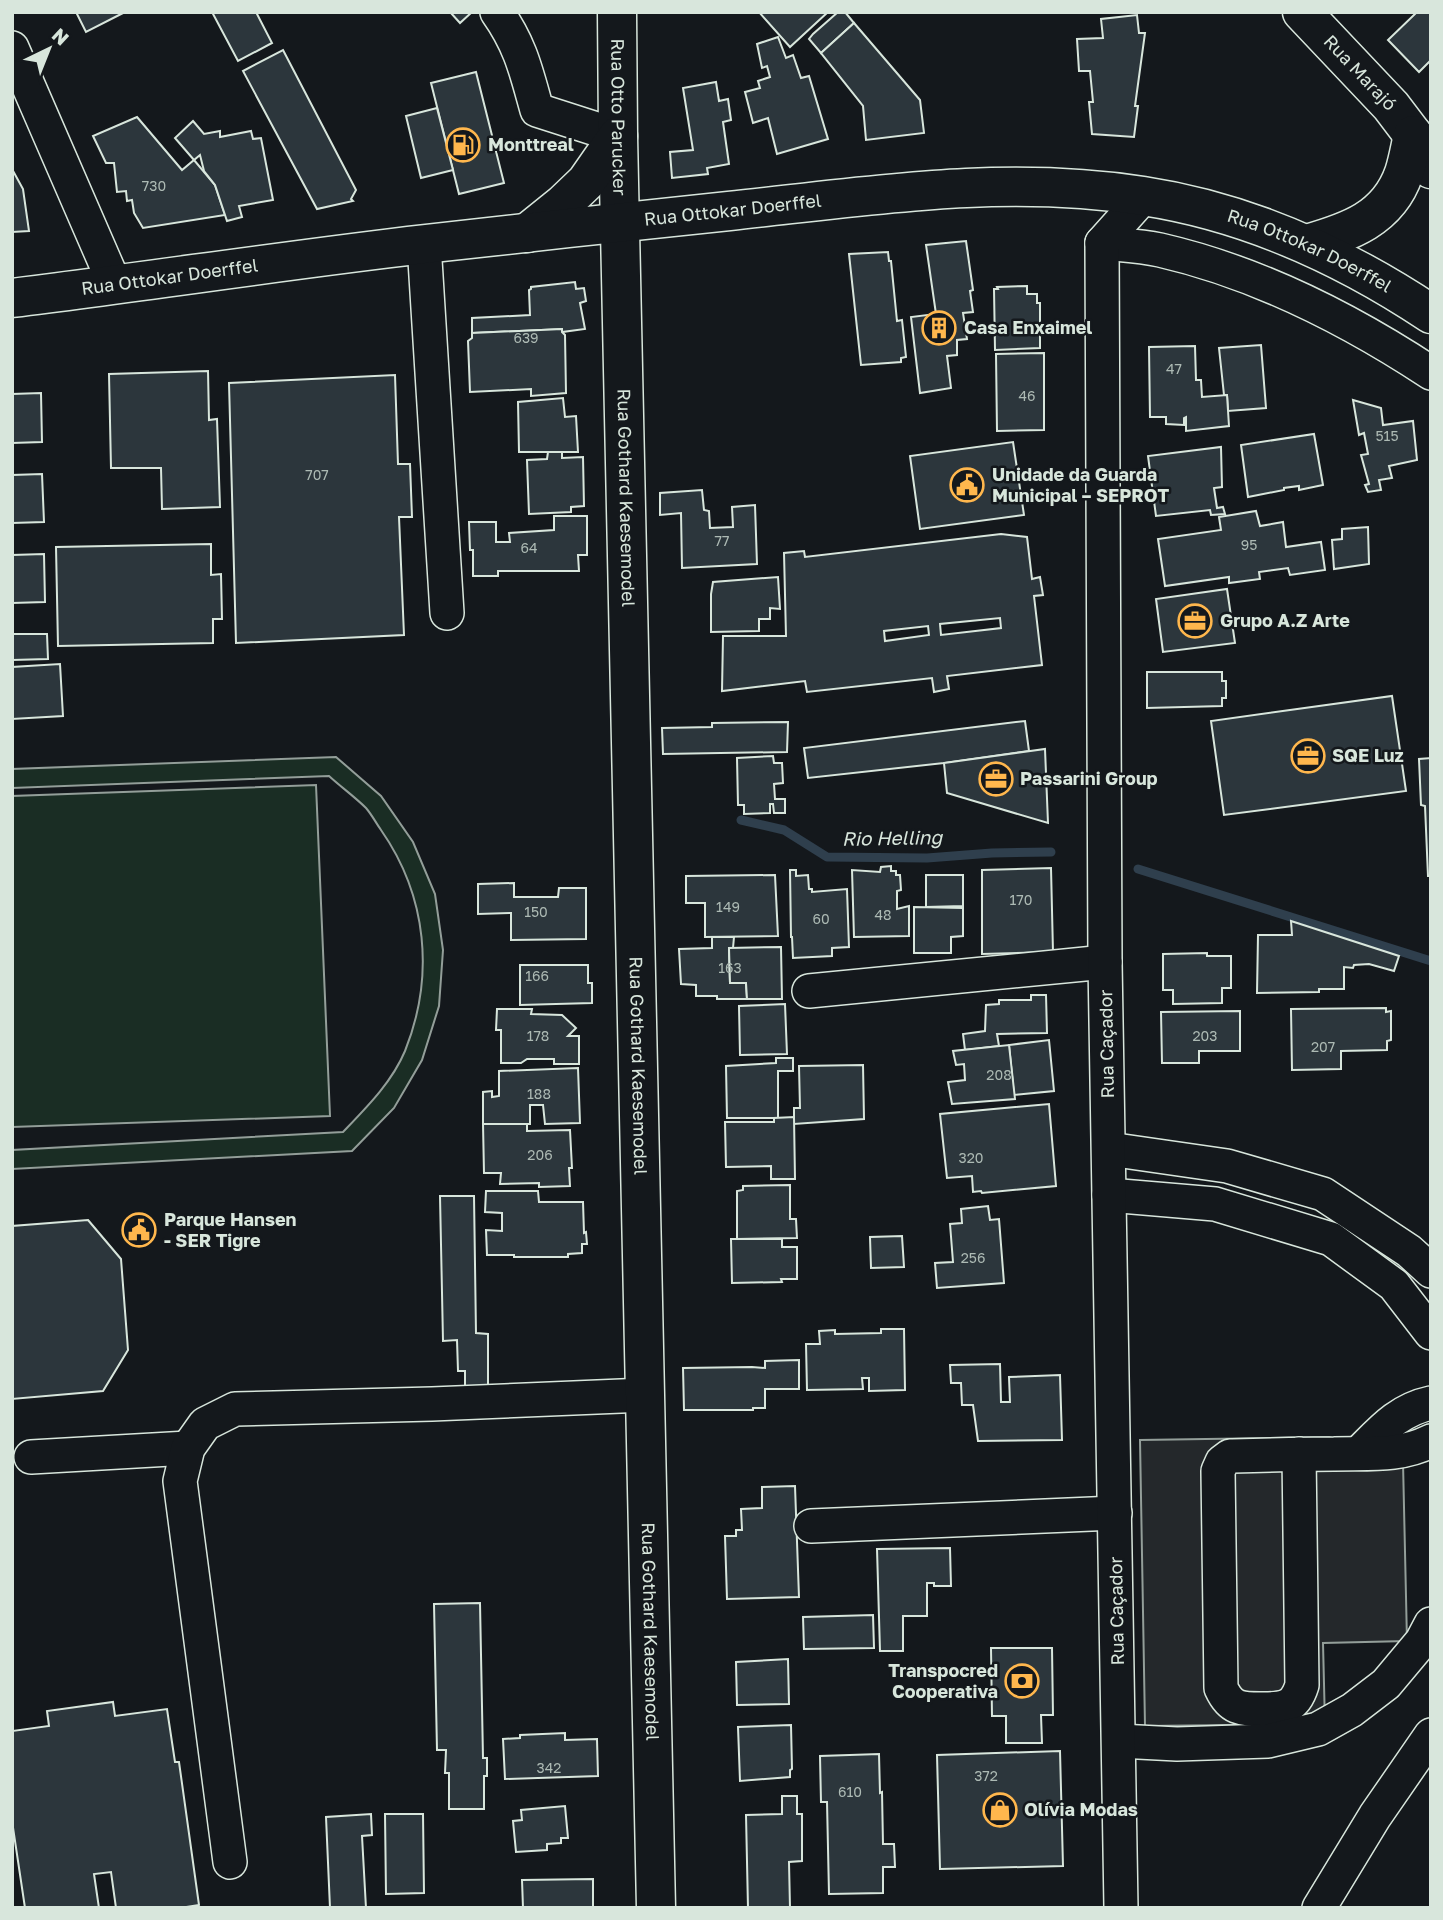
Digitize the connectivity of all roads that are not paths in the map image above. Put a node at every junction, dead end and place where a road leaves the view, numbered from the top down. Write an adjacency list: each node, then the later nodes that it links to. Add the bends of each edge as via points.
1 (497, 12): 6 (street, via 522,53 537,110)
2 (617, 12): 6 (main road, Rua Otto Parucker)
3 (1302, 12): 5 (main road, Rua Marajó)
4 (12, 48): 14 (street)
5 (1413, 135): 7 (main road, Rua Marajó); 13 (main road, via 1404,174 1379,212 1343,233)
6 (618, 136): 9 (main road, Rua Otto Parucker); 10 (main road, via 586,183)
7 (1431, 169)
8 (1144, 196): 9 (main road, Rua Ottokar Doerffel, via 1092,189 994,186); 11 (street); 13 (main road, Rua Ottokar Doerffel, via 1227,214)
9 (620, 222): 10 (main road, Rua Ottokar Doerffel); 25 (main road, Rua Gothard Kaesemodel)
10 (526, 234): 12 (main road, Rua Ottokar Doerffel)
11 (1102, 243): 17 (street, via 1158,250 1266,285 1346,321); 19 (street, Rua Caçador)
12 (424, 244): 14 (main road, Rua Ottokar Doerffel); 18 (street)
13 (1307, 244): 16 (main road, Rua Ottokar Doerffel)
14 (115, 285): 15 (main road, Rua Ottokar Doerffel)
15 (12, 298)
16 (1431, 314)
17 (1431, 373)
18 (447, 613)
19 (1105, 962): 20 (street); 21 (street, Rua Caçador)
20 (809, 991)
21 (1108, 1149): 22 (street, Rua Caçador); 23 (street, via 1227,1166 1323,1194 1409,1251)
22 (1109, 1195): 24 (street, via 1215,1205 1331,1239 1394,1285); 32 (street, Rua Caçador)
23 (1431, 1271)
24 (1431, 1334)
25 (645, 1395): 28 (street, via 235,1409 205,1424); 38 (main road, Rua Gothard Kaesemodel)
26 (1431, 1403): 29 (street, via 1402,1413)
27 (1431, 1441): 29 (street, via 1409,1451)
28 (188, 1448): 31 (street); 37 (street, via 180,1481)
29 (1359, 1453): 30 (street)
30 (1299, 1454): 30 (street, via 1302,1685 1299,1695 1283,1709 1242,1709 1233,1705 1221,1688 1218,1471 1230,1456)
31 (31, 1457)
32 (1115, 1513): 33 (street); 36 (street, Rua Caçador)
33 (811, 1526)
34 (1431, 1624): 36 (street, via 1422,1642 1386,1684 1318,1729 1269,1741)
35 (1431, 1735): 40 (street)
36 (1119, 1741): 39 (street, Rua Caçador)
37 (230, 1862)
38 (656, 1908)
39 (1121, 1908)
40 (1319, 1908)

